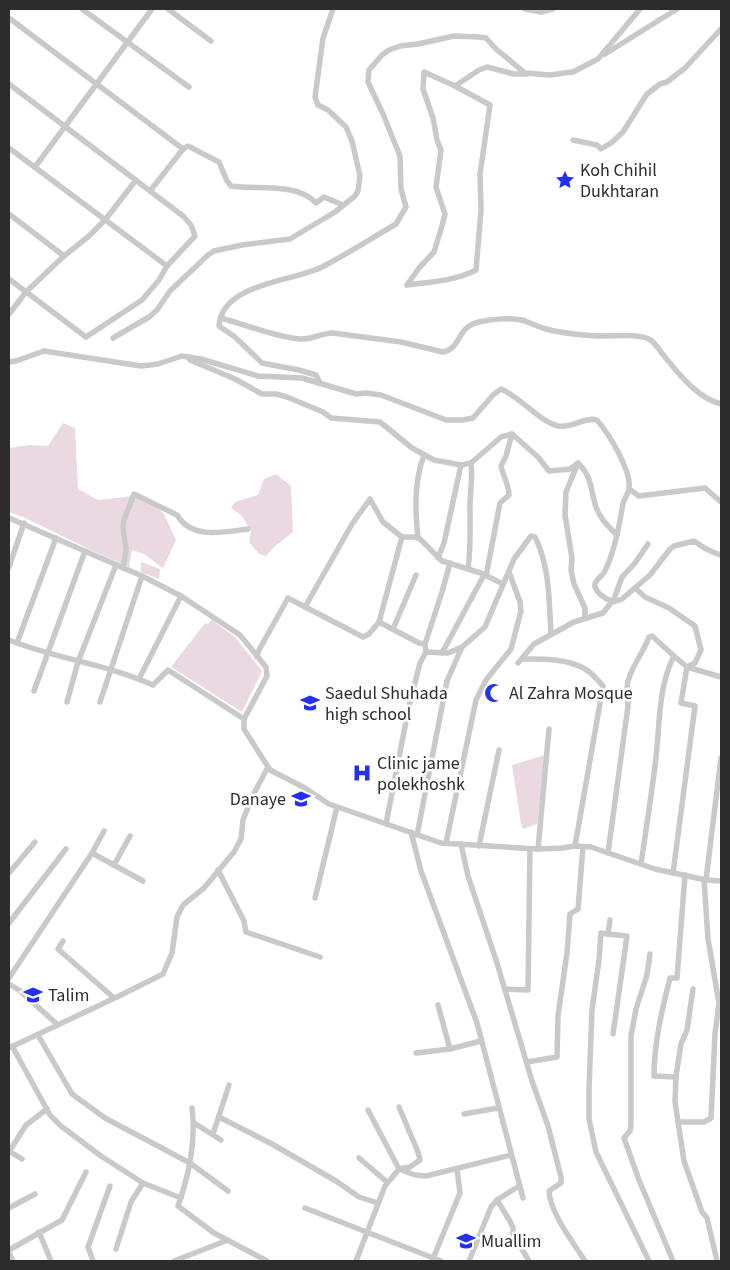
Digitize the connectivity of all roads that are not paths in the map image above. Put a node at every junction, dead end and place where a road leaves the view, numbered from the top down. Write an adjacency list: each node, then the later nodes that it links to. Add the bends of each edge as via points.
1 (82, 9): 12 (street)
2 (152, 9): 12 (street)
3 (168, 9): 11 (street)
4 (333, 9): 26 (street, via 323,38 315,97 318,105 346,127 355,150 360,176 358,192)
5 (525, 9): 6 (street, via 541,12)
6 (553, 9)
7 (640, 9): 13 (street)
8 (677, 9): 13 (street)
9 (9, 18): 16 (street)
10 (721, 29): 20 (street, via 685,68 647,94 623,132 611,144 601,149 597,145)
11 (211, 41)
12 (128, 42): 16 (street); 18 (street)
13 (598, 59): 14 (street, via 573,72)
14 (531, 74): 17 (street, via 514,74 487,67); 34 (street, via 517,68 486,38 454,36 388,50 369,70 368,82 400,156 401,189 406,207 396,224 322,267 256,287 224,308)
15 (9, 84): 19 (street)
16 (96, 84): 19 (street); 22 (street)
17 (455, 86): 17 (street, via 424,72 423,89 441,150 436,187 445,214 434,252 407,285 451,279 476,270 480,174 490,105)
18 (189, 87)
19 (65, 126): 23 (street); 24 (street)
20 (573, 140)
21 (9, 148): 23 (street)
22 (183, 149): 25 (street); 26 (street, via 188,146 219,162 231,186 248,189 277,187 301,194 316,203 324,198)
23 (35, 167): 28 (street)
24 (136, 180): 25 (street); 28 (street)
25 (150, 191): 30 (street, via 183,216 195,236)
26 (343, 205): 35 (street, via 290,239 242,245 208,255 170,291 157,310)
27 (9, 214): 29 (street)
28 (105, 220): 29 (street); 30 (street)
29 (64, 256): 32 (street)
30 (167, 266): 32 (street, via 142,300 86,337)
31 (9, 279): 32 (street)
32 (26, 292): 33 (street)
33 (9, 314)
34 (220, 318): 38 (street, via 219,326 262,363 299,370 316,376); 39 (street, via 298,339 333,333 401,342 443,352 455,345 469,325 489,320 523,320 549,330 641,337 651,340 674,369 702,396)
35 (113, 338)
36 (188, 357): 37 (street, via 141,366 44,351); 38 (street, via 258,376 302,378); 41 (street, via 262,394 287,397 331,418 380,422)
37 (9, 362)
38 (320, 383): 45 (street, via 356,394 381,395 446,420 473,418 501,389 558,426 592,418 597,420 617,448)
39 (721, 404)
40 (512, 434): 42 (street, via 501,437); 43 (street, via 538,457 548,471 570,469); 64 (street, via 500,466 509,495 500,503)
41 (424, 455): 44 (street); 53 (street, via 418,471)
42 (471, 463): 44 (street); 62 (street)
43 (578, 463): 50 (street, via 586,472 602,520); 72 (street, via 566,492 565,516 574,584 585,608)
44 (461, 465): 57 (street)
45 (629, 489): 46 (street, via 638,496 705,488); 50 (street)
46 (721, 502)
47 (9, 518): 48 (street)
48 (24, 523): 52 (street); 60 (street)
49 (248, 529): 61 (street, via 210,534 194,530 180,521 177,515 134,494 124,520 126,550)
50 (617, 535): 70 (street, via 604,573 595,585 602,597)
51 (402, 537): 53 (street); 71 (street, via 383,522 370,499); 73 (street)
52 (56, 538): 55 (street); 77 (street)
53 (418, 538): 57 (street)
54 (648, 544): 70 (street, via 622,577)
55 (85, 551): 59 (street); 81 (street)
56 (721, 555): 68 (street, via 694,541 674,546)
57 (438, 558): 58 (street)
58 (450, 562): 62 (street); 78 (street)
59 (116, 565): 61 (street); 85 (street)
60 (9, 567)
61 (123, 568): 65 (street)
62 (468, 569): 64 (street)
63 (509, 572): 67 (street); 75 (street, via 514,559 531,536 535,536 549,586); 105 (street, via 521,611 511,649 486,680 476,700)
64 (485, 575): 67 (street); 82 (street)
65 (142, 576): 69 (street); 87 (street)
66 (416, 576): 74 (street)
67 (503, 584): 79 (street, via 485,626)
68 (635, 588): 70 (street, via 622,599); 86 (street, via 695,626 701,650 695,663)
69 (181, 596): 83 (street, via 240,635); 89 (street)
70 (612, 602): 72 (street, via 600,615)
71 (304, 607): 73 (street, via 363,637); 83 (street, via 288,598)
72 (585, 618): 75 (street)
73 (379, 622): 74 (street)
74 (393, 629): 78 (street)
75 (551, 634): 108 (street, via 534,644 520,661 550,659 569,663 585,669 603,686)
76 (9, 640): 77 (street)
77 (16, 643): 81 (street)
78 (425, 644): 80 (street)
79 (462, 647): 82 (street); 102 (street, via 447,680)
80 (426, 652): 82 (street); 99 (street, via 409,706)
81 (47, 653): 85 (street); 90 (street)
82 (442, 653)
83 (257, 656): 93 (street, via 266,667 267,676)
84 (674, 656): 86 (street); 114 (street, via 652,636 649,637 628,678 628,706); 115 (street, via 660,705)
85 (78, 662): 87 (street); 91 (street)
86 (687, 667): 88 (street); 119 (street, via 681,703 695,706)
87 (111, 669): 89 (street); 92 (street)
88 (721, 677)
89 (139, 679): 93 (street, via 153,685 168,670)
90 (34, 691)
91 (67, 702)
92 (100, 702)
93 (244, 719): 97 (street, via 244,729)
94 (549, 729): 112 (street)
95 (499, 750): 107 (street)
96 (721, 758): 121 (street)
97 (268, 767): 98 (street); 117 (street, via 242,820 242,838)
98 (337, 807): 99 (street); 124 (street)
99 (386, 824): 101 (street)
100 (104, 831): 113 (street)
101 (410, 832): 102 (street); 140 (street)
102 (417, 835): 105 (street)
103 (130, 836): 116 (street)
104 (35, 842): 118 (street)
105 (446, 843): 106 (street)
106 (461, 844): 107 (street); 134 (street, via 468,876)
107 (479, 846): 111 (street)
108 (575, 846): 109 (street); 112 (street)
109 (583, 847): 114 (street); 144 (street, via 578,909 570,914 568,952 557,1023 557,1057)
110 (66, 848): 126 (street)
111 (530, 849): 112 (street); 134 (street, via 528,990)
112 (538, 849)
113 (92, 853): 116 (street); 131 (street)
114 (608, 853): 115 (street)
115 (641, 864): 119 (street)
116 (114, 865): 122 (street)
117 (218, 870): 130 (street, via 244,921 246,932); 135 (street, via 204,888 183,905 177,917 172,953 162,974)
118 (9, 873)
119 (673, 873): 120 (street)
120 (685, 875): 121 (street); 145 (street, via 677,978 670,978 654,1070 654,1076)
121 (705, 880): 123 (street); 154 (street, via 708,939 719,1004 711,1118 704,1122)
122 (143, 881)
123 (721, 881)
124 (315, 898)
125 (610, 920): 127 (street)
126 (9, 923)
127 (608, 934): 138 (street, via 628,936); 194 (street, via 601,933 592,1010 589,1119 596,1152)
128 (63, 942): 135 (street, via 58,949)
129 (650, 954): 195 (street, via 631,1036 630,1131 624,1138)
130 (320, 957)
131 (9, 978)
132 (9, 984): 137 (street)
133 (692, 989): 145 (street)
134 (505, 990): 144 (street)
135 (114, 998): 137 (street)
136 (438, 1005): 142 (street)
137 (58, 1024): 139 (street)
138 (613, 1034)
139 (38, 1035): 141 (street); 162 (street, via 72,1094 105,1118)
140 (481, 1041): 142 (street); 149 (street)
141 (10, 1047): 150 (street)
142 (450, 1049): 143 (street)
143 (416, 1053)
144 (527, 1062): 193 (street, via 561,1180 559,1185 549,1190 550,1199)
145 (676, 1077): 154 (street)
146 (229, 1085): 153 (street)
147 (399, 1107): 163 (street, via 420,1160)
148 (192, 1108): 155 (street)
149 (498, 1108): 152 (street); 159 (street)
150 (47, 1109): 158 (street, via 26,1125); 167 (street, via 68,1132)
151 (368, 1110): 163 (street)
152 (464, 1114)
153 (220, 1117): 156 (street); 175 (street, via 359,1196)
154 (678, 1122): 196 (street, via 684,1161 702,1212 708,1218)
155 (194, 1123): 156 (street); 162 (street)
156 (213, 1134): 157 (street)
157 (221, 1140)
158 (10, 1154): 161 (street)
159 (511, 1155): 164 (street); 169 (street)
160 (360, 1158): 166 (street)
161 (22, 1160)
162 (190, 1163): 170 (street); 172 (street)
163 (399, 1169): 164 (street, via 426,1176); 166 (street)
164 (457, 1169): 183 (street, via 460,1193)
165 (86, 1172): 178 (street, via 62,1220)
166 (387, 1182): 175 (street)
167 (143, 1183): 172 (street); 181 (street, via 131,1202)
168 (110, 1186): 186 (street, via 88,1247)
169 (520, 1186): 173 (street); 174 (street)
170 (228, 1191)
171 (35, 1194): 176 (street)
172 (181, 1198): 180 (street, via 178,1206)
173 (523, 1198)
174 (497, 1200): 191 (street, via 488,1213); 192 (street)
175 (378, 1203): 179 (street)
176 (9, 1208)
177 (305, 1208): 179 (street)
178 (39, 1232): 182 (street); 185 (street)
179 (367, 1232): 183 (street); 189 (street)
180 (228, 1240): 187 (street); 188 (street)
181 (116, 1249)
182 (9, 1252): 184 (street)
183 (432, 1260): 190 (street)
184 (13, 1261)
185 (51, 1261)
186 (93, 1261)
187 (174, 1261)
188 (267, 1261)
189 (356, 1261)
190 (441, 1261)
191 (469, 1261)
192 (529, 1261)
193 (585, 1261)
194 (649, 1261)
195 (673, 1261)
196 (717, 1261)

